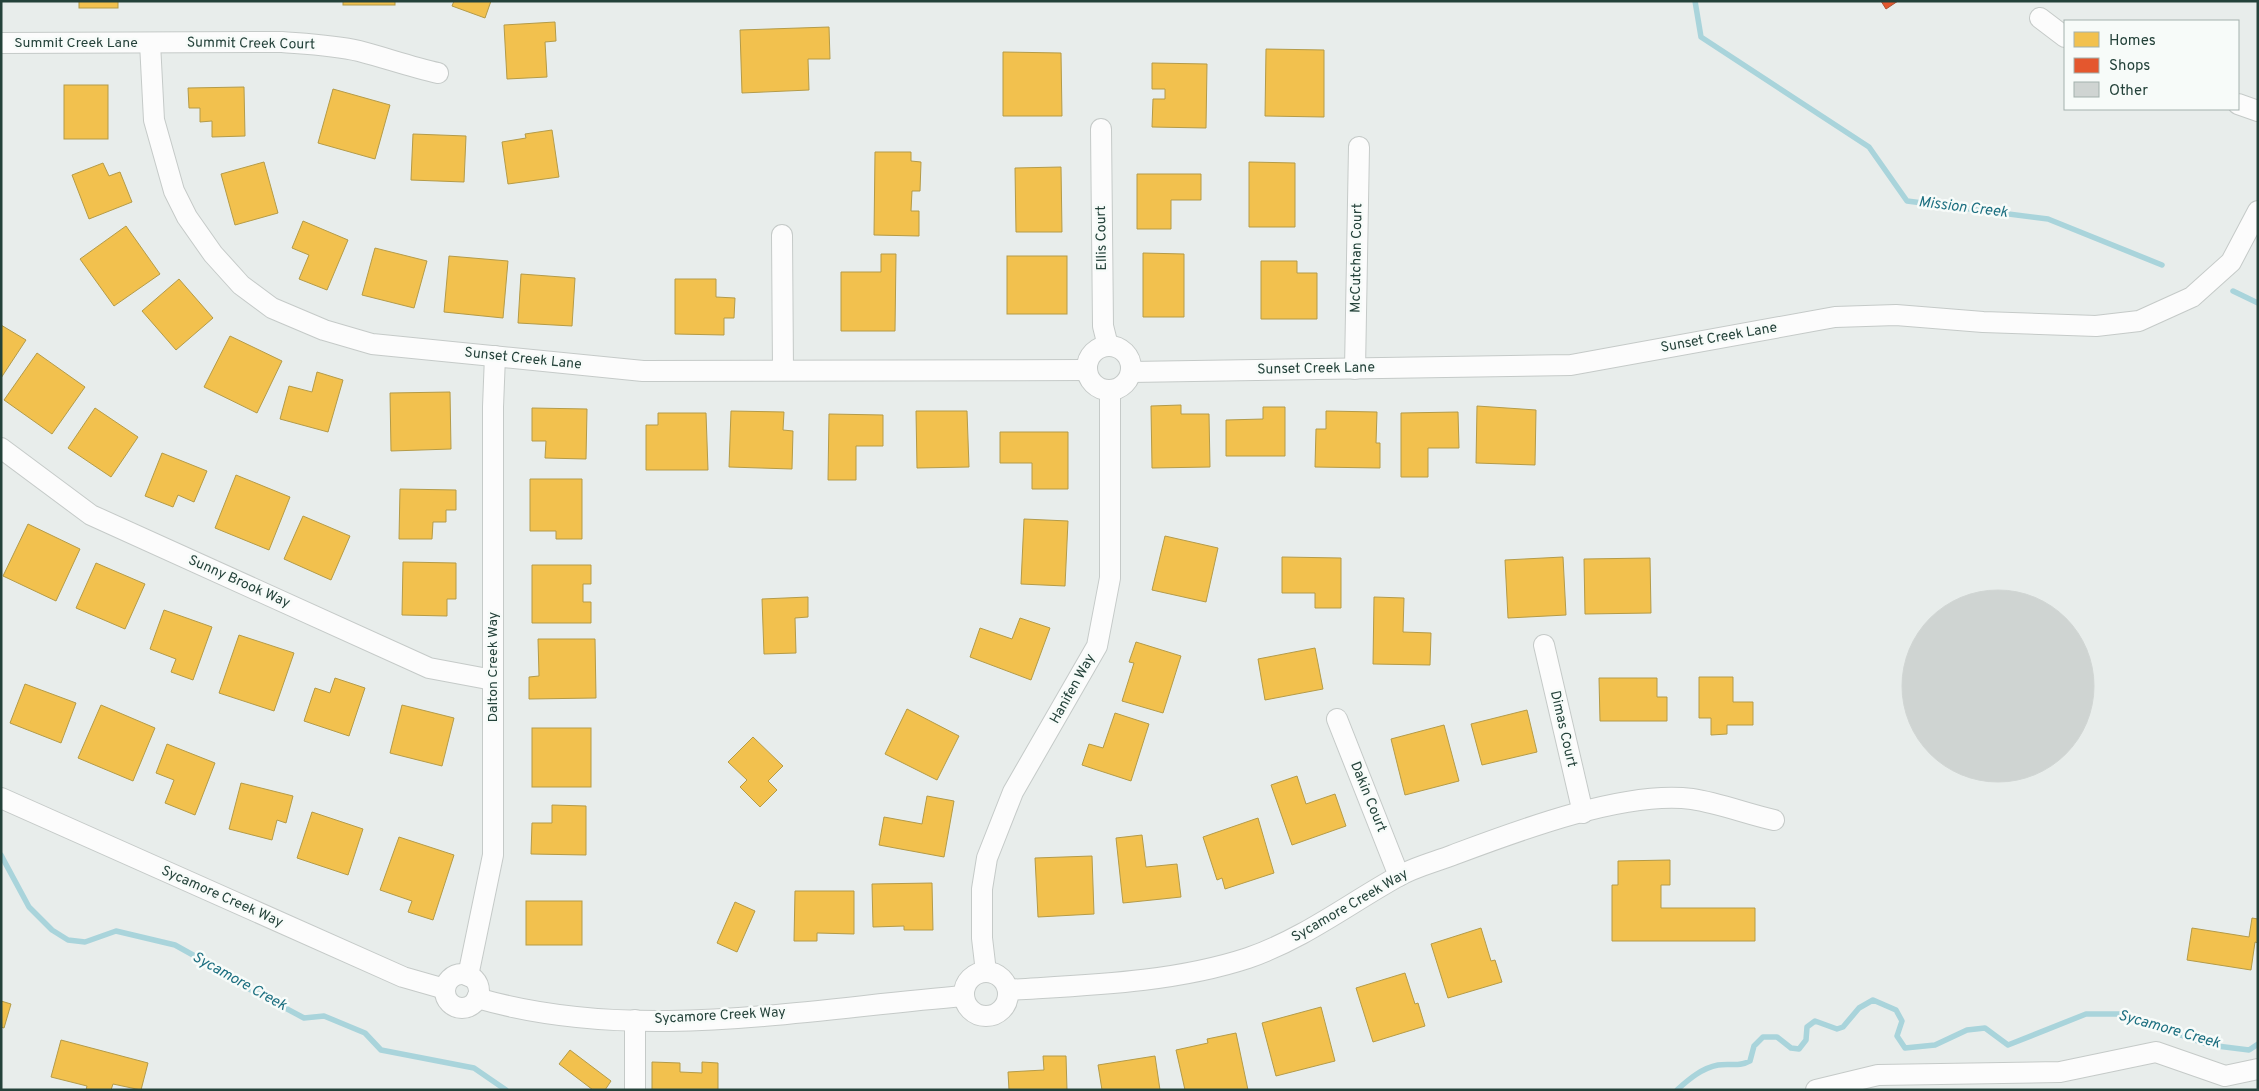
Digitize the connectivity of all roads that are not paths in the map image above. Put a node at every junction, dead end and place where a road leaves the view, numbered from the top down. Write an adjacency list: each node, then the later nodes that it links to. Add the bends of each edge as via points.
1 (2040, 18): 2 (street)
2 (2064, 37)
3 (1, 43): 4 (street, Summit Creek Lane)
4 (150, 43): 5 (street, Summit Creek Court, via 282,42 323,45); 13 (street, Sunset Creek Lane, via 154,120 174,191 187,217 213,254 241,286 272,308 324,330 372,344)
5 (438, 72)
6 (2239, 104): 7 (street)
7 (2258, 110)
8 (1101, 129): 12 (street, Ellis Court, via 1103,326)
9 (1359, 147): 14 (street, McCutchan Court)
10 (2258, 211): 14 (street, Sunset Creek Lane, via 2231,262 2192,297 2139,321 2096,326 1896,315 1835,318 1571,365)
11 (782, 235): 15 (street)
12 (1108, 346): 16 (street, via 1091,354); 17 (street, via 1124,352 1131,364)
13 (495, 356): 15 (street, Sunset Creek Lane, via 643,371); 21 (street, Dalton Creek Way)
14 (1354, 368): 17 (street, Sunset Creek Lane)
15 (783, 370): 16 (street, Sunset Creek Lane)
16 (1086, 370): 18 (street, via 1091,382)
17 (1131, 372): 18 (street, via 1123,386)
18 (1110, 391): 27 (street, Hanifen Way, via 1110,578 1097,646 1013,792 987,858 982,889)
19 (1, 448): 21 (street, Sunny Brook Way, via 91,515 429,668)
20 (1544, 645): 24 (street, Dimas Court)
21 (493, 680): 28 (street, Dalton Creek Way, via 493,855)
22 (1337, 719): 26 (street, Dakin Court)
23 (1, 798): 29 (street, Sycamore Creek Way, via 403,976)
24 (1583, 813): 25 (street, Sycamore Creek Way, via 1625,802 1692,799); 26 (street, Sycamore Creek Way, via 1480,845)
25 (1774, 820)
26 (1399, 876): 30 (street, Sycamore Creek Way, via 1289,942 1246,958 1154,978)
27 (986, 972): 30 (street, via 1002,978); 31 (street, via 978,973 969,980)
28 (468, 976): 29 (street, via 453,978); 32 (street, via 477,984)
29 (446, 989): 32 (street, via 449,1002 457,1007 467,1007)
30 (1008, 990): 31 (street, via 1005,1007 988,1017 974,1014)
31 (964, 996): 33 (street, Sycamore Creek Way, via 765,1015)
32 (477, 998): 33 (street, Sycamore Creek Way, via 534,1013)
33 (636, 1020): 35 (street)
34 (2258, 1069): 36 (street, via 2225,1076 2156,1052 2060,1072 1878,1075)
35 (635, 1090)
36 (1816, 1090)

